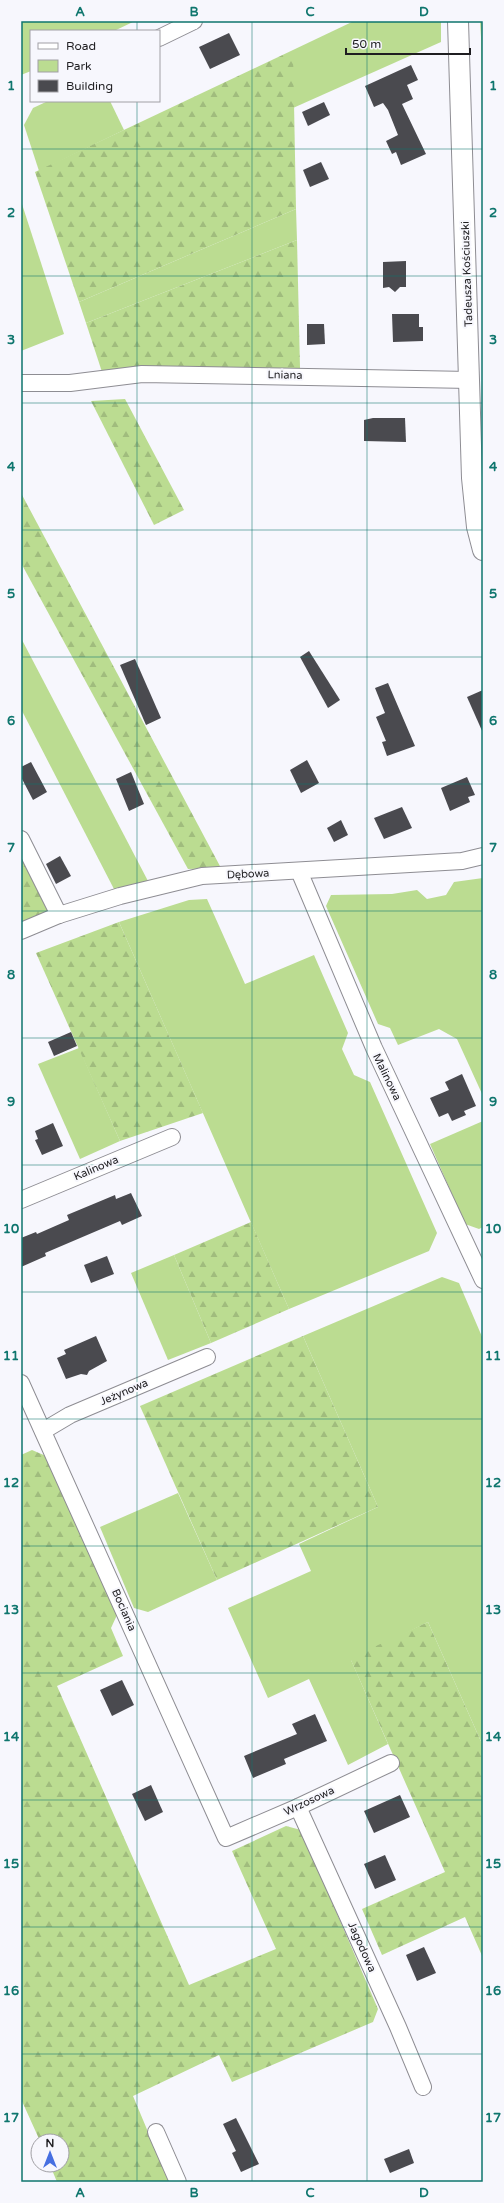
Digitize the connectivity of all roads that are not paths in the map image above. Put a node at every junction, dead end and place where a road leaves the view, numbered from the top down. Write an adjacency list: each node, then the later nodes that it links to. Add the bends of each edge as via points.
1 (194, 21): 3 (street)
2 (458, 21): 4 (street, Tadeusza Kościuszki)
3 (160, 38)
4 (470, 380): 5 (street, Lniana, via 142,374 70,383); 6 (street, Tadeusza Kościuszki, via 473,495)
5 (21, 383)
6 (480, 526): 7 (street, Tadeusza Kościuszki)
7 (483, 550)
8 (21, 839): 11 (street)
9 (483, 856): 10 (street, Dębowa, via 462,861)
10 (299, 871): 11 (street, Dębowa, via 202,876 120,896); 15 (street, Malinowa, via 374,1048)
11 (59, 915): 12 (street, Dębowa)
12 (21, 931)
13 (172, 1137): 14 (street, Kalinowa)
14 (21, 1200)
15 (477, 1248): 16 (street, Malinowa)
16 (483, 1280)
17 (207, 1357): 19 (street, Jeżynowa, via 70,1415)
18 (21, 1383): 19 (street, Bociania)
19 (43, 1431): 22 (street, Bociania)
20 (391, 1763): 21 (street, Wrzosowa)
21 (298, 1807): 22 (street, Wrzosowa); 23 (street, Jagodowa)
22 (226, 1838)
23 (423, 2087)
24 (156, 2132): 25 (street)
25 (178, 2182)

